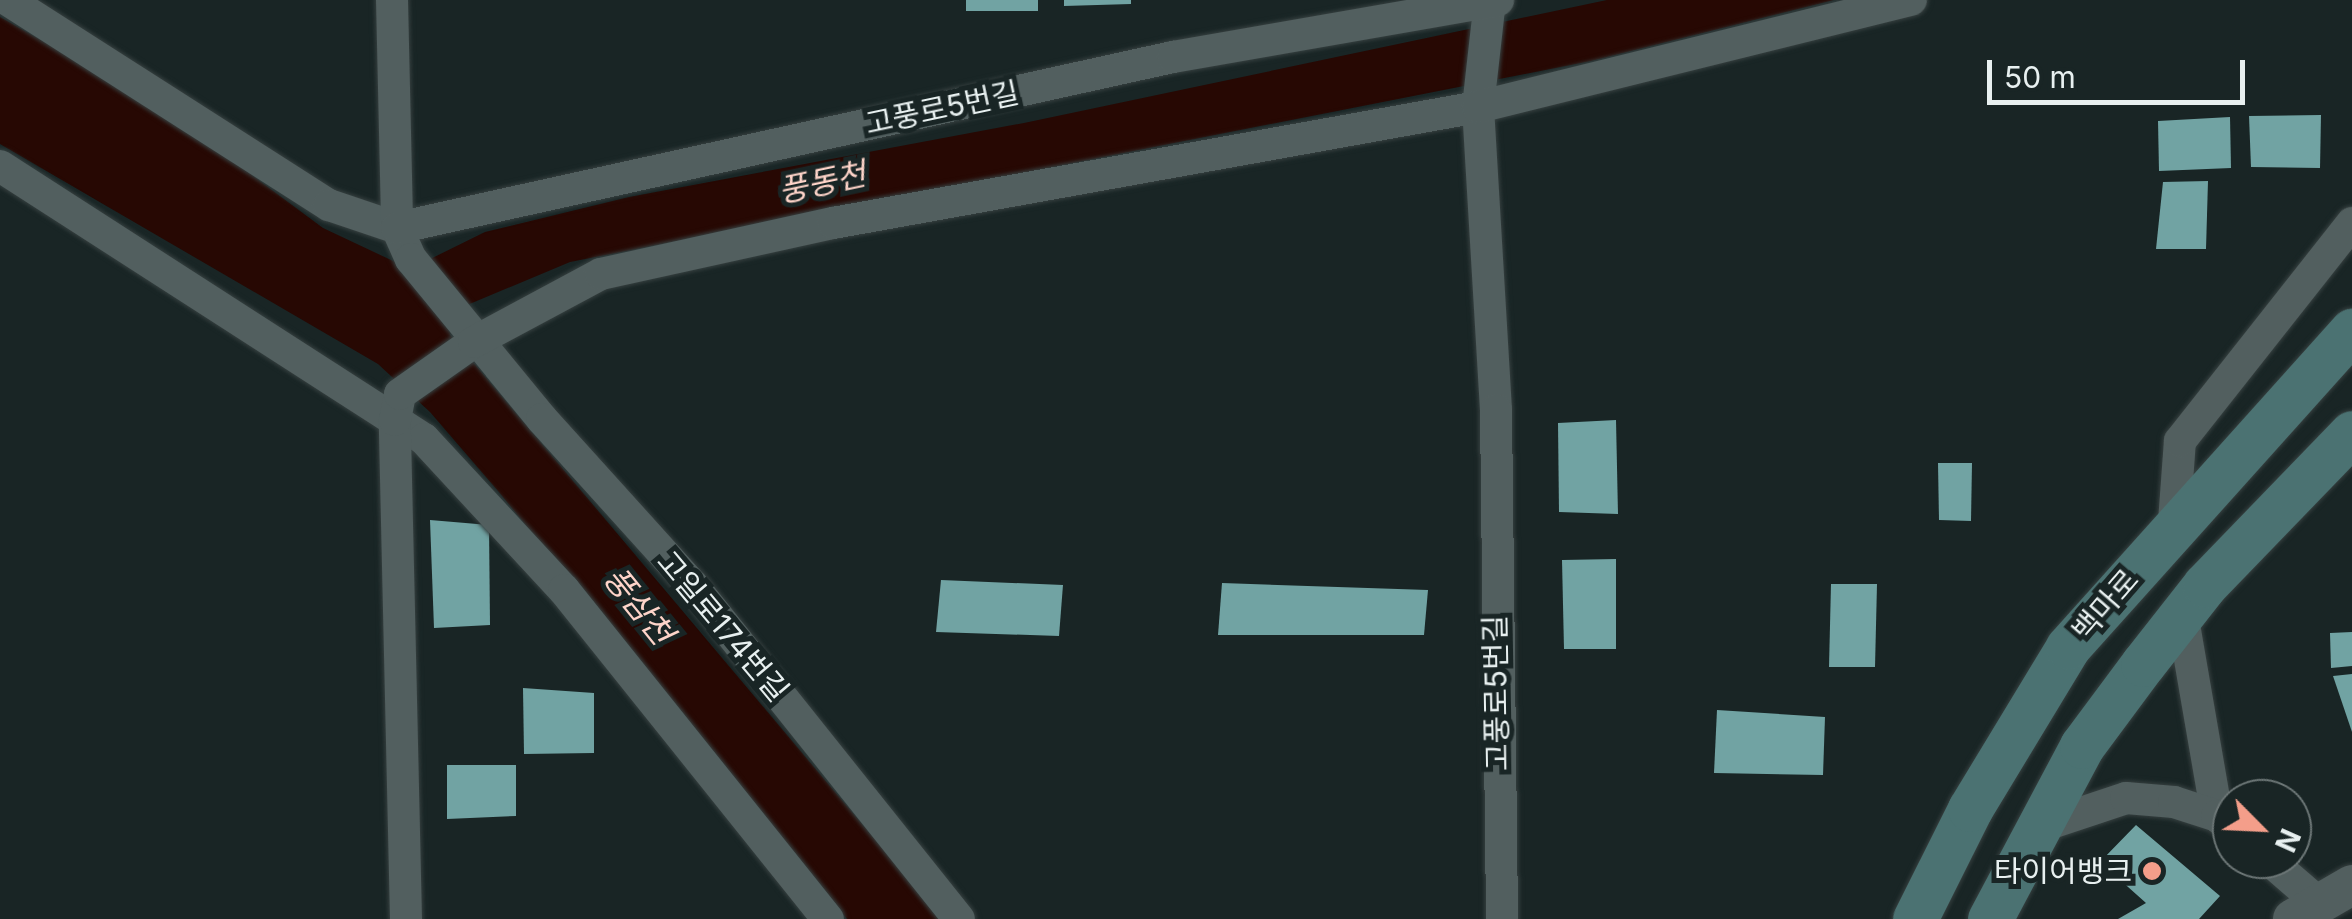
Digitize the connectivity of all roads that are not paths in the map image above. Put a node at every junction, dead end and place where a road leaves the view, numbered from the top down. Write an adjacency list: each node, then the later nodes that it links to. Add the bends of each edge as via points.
1 (8, 0): 8 (street, via 329,205)
2 (392, 0): 8 (street)
3 (1911, 0): 5 (street)
4 (1491, 6): 5 (street, 고풍로5번길); 8 (street, 고풍로5번길, via 1173,58)
5 (1478, 100): 10 (street, via 601,274); 23 (street, 고풍로5번길, via 1496,410)
6 (0, 166): 11 (street)
7 (2352, 223): 13 (street, via 2180,441)
8 (397, 228): 10 (street, 고일로174번길, via 411,259)
9 (2352, 331): 13 (main road, 백마로)
10 (472, 333): 11 (street); 22 (street, 고일로174번길, via 693,586)
11 (398, 407): 20 (street); 21 (street, via 564,590)
12 (2352, 434): 14 (main road)
13 (2174, 522): 24 (main road, 백마로, via 2068,647 1970,809)
14 (2182, 614): 15 (street); 17 (main road, via 2082,746)
15 (2216, 779)
16 (2212, 817): 17 (street, via 2174,802 2126,798)
17 (2036, 828): 25 (main road)
18 (2293, 879): 19 (street)
19 (2321, 902)
20 (406, 919)
21 (828, 919)
22 (958, 919)
23 (1502, 919)
24 (1915, 919)
25 (1990, 919)

